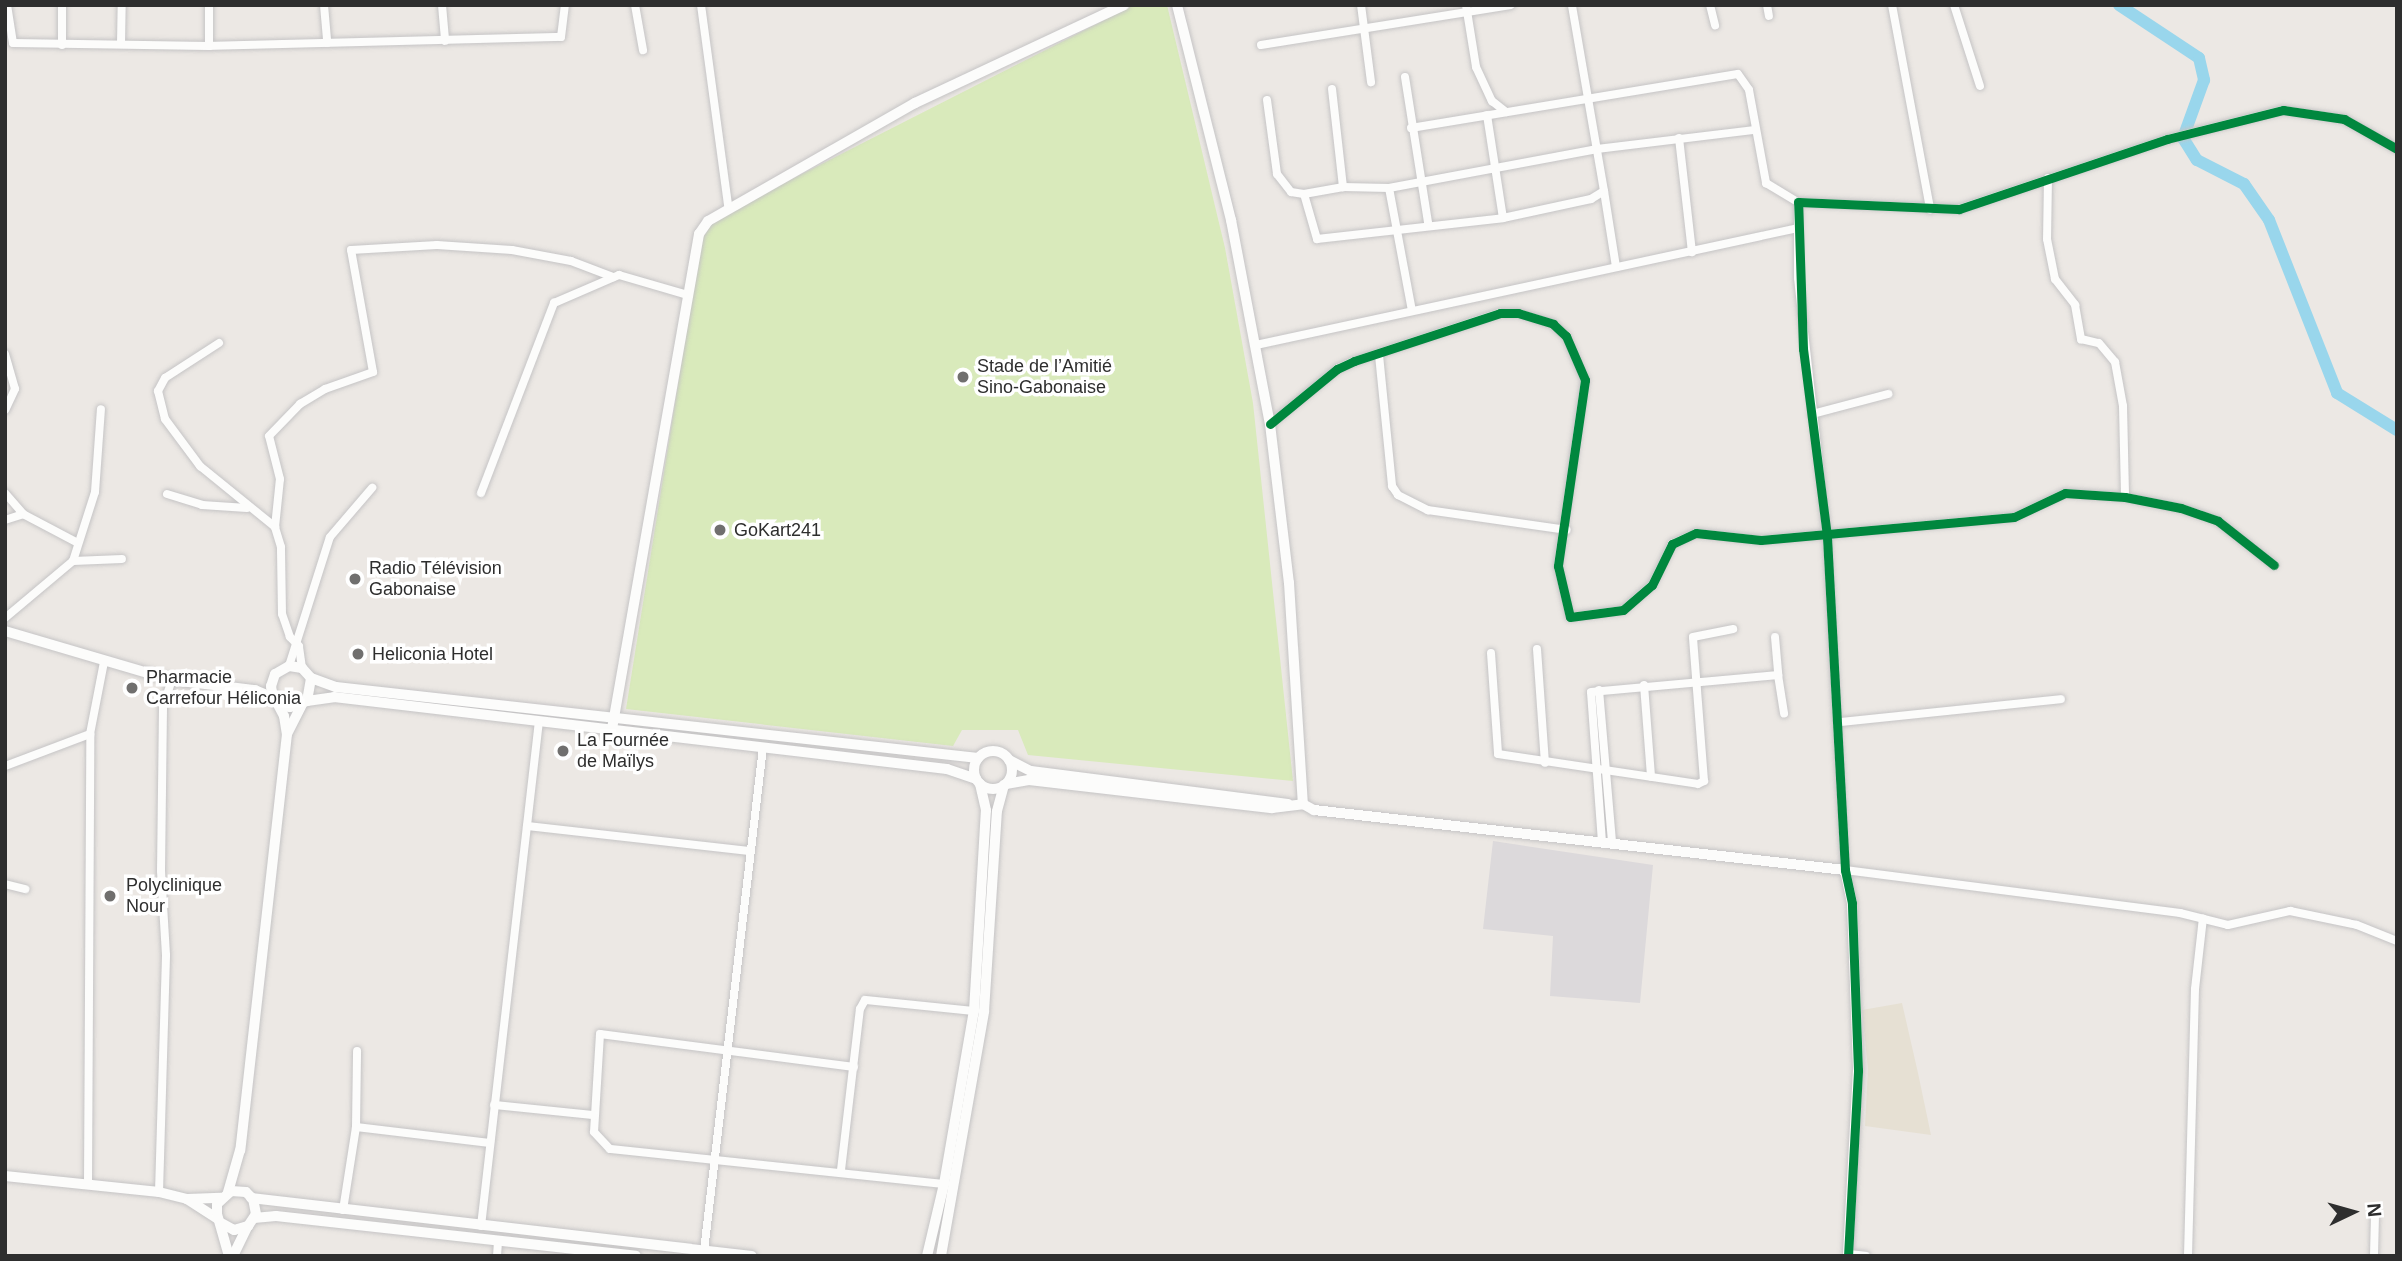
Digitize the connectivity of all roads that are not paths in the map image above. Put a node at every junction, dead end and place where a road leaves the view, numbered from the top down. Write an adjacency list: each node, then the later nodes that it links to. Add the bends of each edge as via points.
1 (6, 5): 26 (street, via 13,43)
2 (62, 5): 26 (street)
3 (122, 5): 25 (street)
4 (209, 5): 28 (street)
5 (324, 5): 24 (street)
6 (442, 5): 23 (street)
7 (565, 5): 23 (street, via 561,37)
8 (635, 5): 29 (street)
9 (701, 5): 51 (street)
10 (1124, 5): 51 (street, via 915,103)
11 (1177, 5): 63 (street, via 1231,220)
12 (1362, 5): 22 (street)
13 (1511, 5): 19 (street)
14 (1572, 5): 35 (street)
15 (1710, 5): 21 (street)
16 (1767, 5): 20 (street)
17 (1892, 5): 52 (street)
18 (1954, 5): 32 (street)
19 (1467, 9): 22 (street); 36 (street, via 1480,77 1492,101)
20 (1769, 16)
21 (1715, 25)
22 (1366, 27): 27 (street); 31 (street)
23 (445, 41): 24 (street)
24 (327, 43): 28 (street)
25 (121, 44): 26 (street); 28 (street)
26 (62, 45)
27 (1261, 45)
28 (209, 46)
29 (643, 50)
30 (1405, 77): 38 (street)
31 (1371, 82)
32 (1980, 86)
33 (1332, 89): 46 (street)
34 (1267, 100): 49 (street, via 1277,174 1291,192)
35 (1588, 100): 36 (street); 39 (street, via 1738,74 1749,90); 41 (street)
36 (1506, 112): 37 (street)
37 (1487, 115): 38 (street); 43 (street)
38 (1410, 128): 45 (street)
39 (1753, 130): 40 (street); 50 (street, via 1766,183)
40 (1679, 138): 41 (street); 57 (street)
41 (1597, 149): 43 (street); 48 (street)
42 (2397, 149): 44 (street, via 2344,119 2283,110 2183,135)
43 (1495, 168): 45 (street); 53 (street)
44 (2048, 178): 52 (street, via 1959,209); 75 (street, via 2047,239 2054,279 2075,305 2081,339 2099,343 2115,362 2123,406)
45 (1421, 182): 47 (street); 54 (street)
46 (1343, 187): 47 (street); 49 (street)
47 (1389, 188): 55 (street)
48 (1604, 191): 53 (street, via 1591,199); 58 (street)
49 (1304, 194): 55 (street, via 1317,239)
50 (1798, 202): 52 (street); 56 (street)
51 (728, 206): 60 (street, via 699,234)
52 (1930, 209)
53 (1503, 218): 54 (street)
54 (1428, 223): 55 (street)
55 (1394, 228): 61 (street)
56 (1798, 228): 57 (street); 69 (street, via 1798,278)
57 (1692, 252): 58 (street)
58 (1616, 267): 61 (street)
59 (614, 277): 60 (street); 73 (street, via 554,303 548,310); 79 (street, via 571,261 512,250 437,245 351,250 373,372 325,389 272,428 270,446 280,479)
60 (688, 295): 110 (street)
61 (1412, 311): 63 (street)
62 (219, 343): 76 (street, via 165,378 158,391 165,419 181,442 200,466)
63 (1256, 345): 70 (street)
64 (5, 354): 68 (street, via 15,388)
65 (1379, 355): 70 (street, via 1337,369); 80 (street, via 1392,486 1398,495 1428,509); 80 (street, via 1500,313 1518,313 1553,324 1566,336 1585,380)
66 (1888, 394): 69 (street)
67 (101, 409): 82 (street, via 95,492)
68 (5, 410)
69 (1812, 414): 81 (street)
70 (1270, 424): 123 (street, via 1289,583)
71 (372, 488): 90 (street, via 330,537 315,575)
72 (5, 493): 77 (street)
73 (481, 493)
74 (167, 494): 76 (street, via 202,505)
75 (2125, 497): 81 (street, via 2065,494 2014,517); 85 (street, via 2218,521)
76 (248, 508): 79 (street)
77 (23, 514): 78 (street); 82 (street)
78 (5, 520)
79 (275, 527): 90 (street, via 281,547 282,614 290,637)
80 (1567, 530): 81 (street, via 1558,566 1570,617 1623,610 1652,585 1672,544 1696,533 1761,540)
81 (1827, 536): 109 (street)
82 (76, 542): 84 (street)
83 (122, 559): 84 (street)
84 (73, 561): 86 (street)
85 (2274, 565)
86 (5, 618)
87 (1732, 629): 100 (street, via 1693,637)
88 (5, 631): 93 (street)
89 (1775, 637): 96 (street)
90 (299, 646): 94 (street); 95 (street)
91 (1537, 649): 116 (street)
92 (1491, 653): 116 (street, via 1498,754)
93 (104, 662): 99 (street); 111 (street)
94 (289, 666): 95 (street); 97 (street)
95 (302, 668): 98 (street)
96 (1778, 675): 100 (street); 107 (street)
97 (275, 676): 102 (street); 105 (street, via 271,686)
98 (311, 678): 106 (street); 110 (street, via 336,687)
99 (172, 680): 102 (street); 147 (street, via 163,706 161,872 166,955)
100 (1693, 680): 101 (street); 120 (street, via 1704,781)
101 (1644, 685): 103 (street); 120 (street)
102 (233, 689): 105 (street, via 256,690)
103 (1599, 690): 118 (street, via 1591,692); 119 (street)
104 (2061, 699): 109 (street)
105 (276, 701): 106 (street, via 290,707); 112 (street)
106 (304, 703): 108 (street, via 334,696); 112 (street)
107 (1784, 714)
108 (539, 721): 110 (street); 125 (street)
109 (1840, 722): 128 (street)
110 (613, 724): 113 (street); 114 (street)
111 (90, 734): 117 (street); 145 (street)
112 (287, 734): 141 (street)
113 (763, 747): 121 (street, via 947,769); 127 (street)
114 (978, 758): 115 (street, via 995,751); 121 (street)
115 (1009, 760): 122 (street, via 1012,772); 124 (street, via 1031,771)
116 (1545, 763): 118 (street)
117 (5, 765)
118 (1597, 771): 119 (street); 126 (street)
119 (1607, 773): 120 (street); 126 (street)
120 (1651, 777)
121 (978, 782): 122 (street, via 990,789); 133 (street, via 986,810)
122 (1005, 785): 124 (street, via 1029,780 1272,808); 164 (street, via 998,811 982,1025)
123 (1303, 804): 124 (street); 126 (street, via 1314,810)
124 (1291, 805)
125 (527, 826): 127 (street); 137 (street)
126 (1607, 843): 128 (street)
127 (750, 851): 134 (street)
128 (1845, 870): 131 (street); 158 (street, via 1852,903 1858,1070)
129 (5, 884): 130 (street)
130 (25, 889)
131 (2203, 918): 132 (street, via 2228,925 2290,911 2357,925); 166 (street, via 2195,989)
132 (2397, 941)
133 (974, 1011): 136 (street, via 865,1000); 146 (street)
134 (726, 1048): 136 (street); 138 (street, via 600,1034); 142 (street)
135 (357, 1051): 139 (street)
136 (854, 1067): 143 (street)
137 (495, 1105): 138 (street); 140 (street)
138 (593, 1115): 142 (street, via 593,1132 610,1149)
139 (356, 1127): 140 (street); 151 (street)
140 (490, 1143): 155 (street)
141 (240, 1150): 148 (street); 149 (street)
142 (716, 1160): 143 (street); 157 (street)
143 (841, 1170): 146 (street)
144 (5, 1176): 145 (street)
145 (88, 1184): 147 (street)
146 (944, 1184): 163 (street)
147 (159, 1192): 150 (street)
148 (224, 1195): 149 (street); 150 (street); 153 (street)
149 (251, 1197): 151 (street); 154 (street)
150 (187, 1199): 153 (street)
151 (343, 1210): 155 (street)
152 (2375, 1214): 167 (street)
153 (220, 1221): 154 (street, via 234,1230); 159 (street)
154 (251, 1222): 156 (street, via 276,1216); 159 (street)
155 (481, 1226): 157 (street)
156 (498, 1241): 160 (street); 161 (street)
157 (704, 1251): 162 (street)
158 (1848, 1255): 165 (street)
159 (231, 1256)
160 (497, 1256)
161 (636, 1256)
162 (752, 1256)
163 (927, 1256)
164 (941, 1256)
165 (1866, 1256)
166 (2188, 1256)
167 (2374, 1256)

